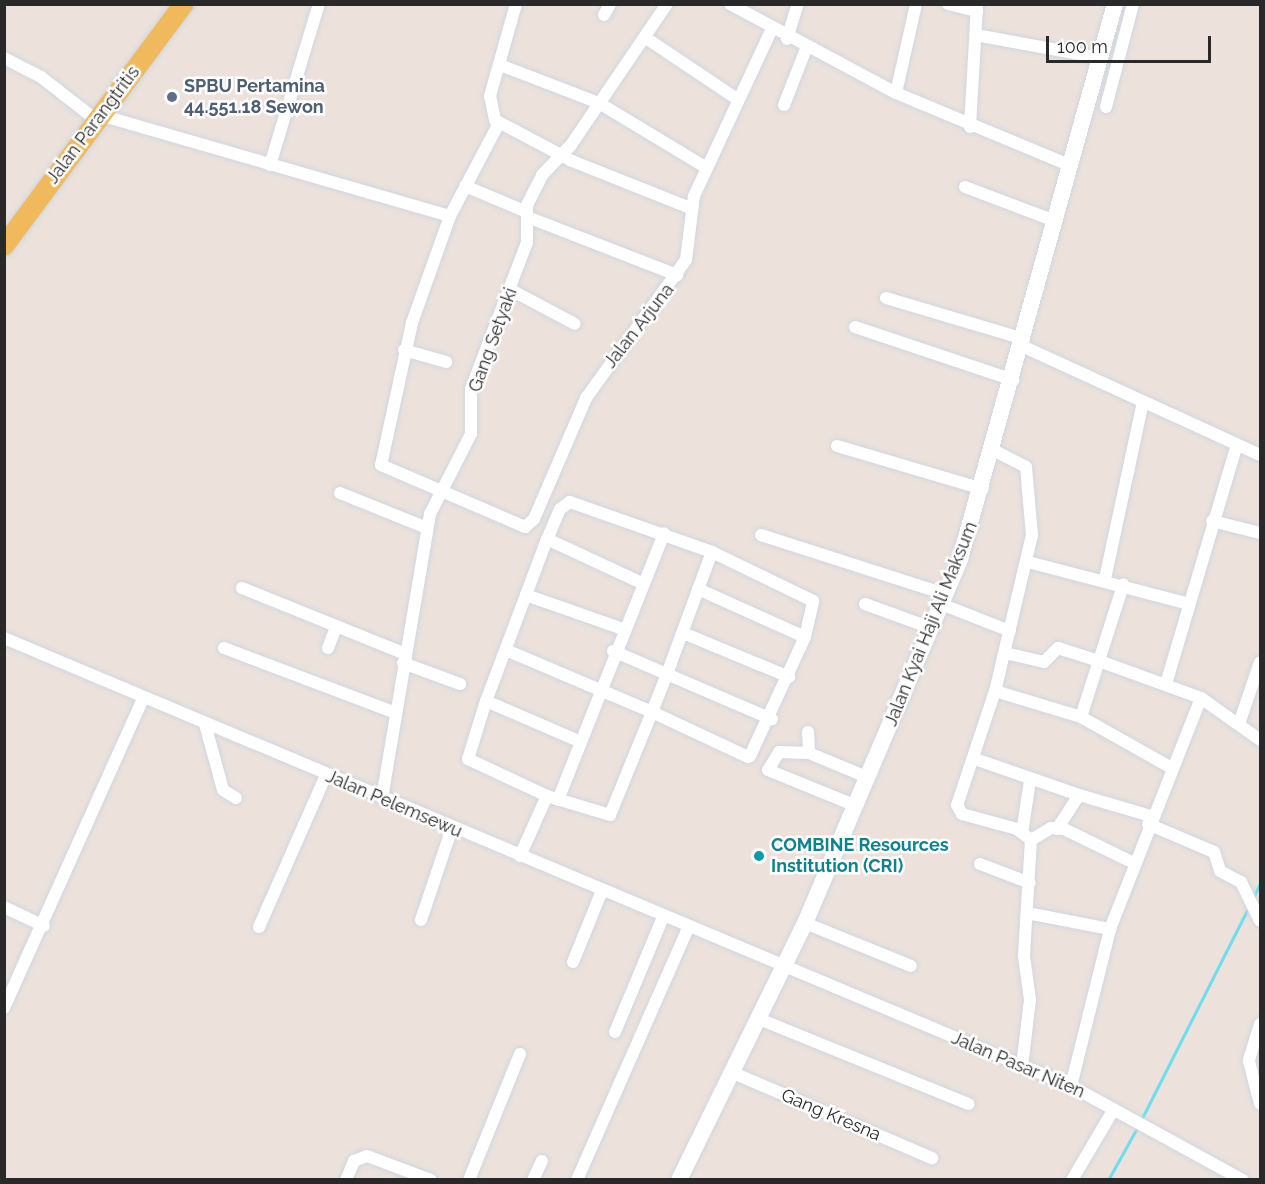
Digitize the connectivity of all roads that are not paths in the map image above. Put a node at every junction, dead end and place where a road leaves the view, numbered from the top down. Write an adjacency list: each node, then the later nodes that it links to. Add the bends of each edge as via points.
1 (184, 4): 26 (main road, Jalan Parangtritis)
2 (320, 4): 30 (street)
3 (516, 4): 20 (street)
4 (667, 4): 15 (street, Gang Setyaki)
5 (730, 4): 13 (street)
6 (798, 4): 16 (street)
7 (916, 4): 21 (street)
8 (948, 4): 10 (street)
9 (1133, 4): 12 (street)
10 (977, 8): 14 (street)
11 (1114, 11): 12 (street); 19 (street, Jalan Kyai Haji Ali Maksum)
12 (1130, 20): 25 (street)
13 (771, 31): 16 (street); 22 (street, Jalan Arjuna)
14 (976, 34): 19 (street); 28 (street)
15 (646, 38): 22 (street); 23 (street, Gang Setyaki)
16 (787, 39): 17 (street)
17 (806, 48): 21 (street); 24 (street)
18 (4, 58): 26 (street, via 41,77)
19 (1100, 58): 31 (street, Jalan Kyai Haji Ali Maksum)
20 (500, 64): 23 (street); 27 (street, via 489,103)
21 (896, 93): 28 (street)
22 (738, 99): 32 (street, Jalan Arjuna)
23 (599, 103): 29 (street, Gang Setyaki); 32 (street)
24 (784, 105)
25 (1106, 107)
26 (98, 117): 30 (street); 39 (main road, Jalan Parangtritis)
27 (499, 123): 29 (street); 33 (street)
28 (970, 127): 31 (street)
29 (563, 154): 35 (street); 36 (street, Gang Setyaki, via 542,175)
30 (270, 165): 37 (street)
31 (1069, 165): 38 (street, Jalan Kyai Haji Ali Maksum)
32 (705, 167): 35 (street, Jalan Arjuna)
33 (465, 186): 36 (street); 37 (street)
34 (965, 187): 38 (street)
35 (690, 208): 40 (street, Jalan Arjuna, via 689,250)
36 (528, 215): 40 (street); 41 (street, Gang Setyaki)
37 (450, 216): 46 (street)
38 (1055, 221): 45 (street, Jalan Kyai Haji Ali Maksum)
39 (4, 246)
40 (677, 275): 55 (street, Jalan Arjuna, via 586,398 531,524 517,525)
41 (511, 290): 43 (street); 55 (street, Gang Setyaki, via 471,389 471,434)
42 (886, 298): 45 (street)
43 (575, 324)
44 (855, 327): 48 (street)
45 (1023, 342): 48 (street, Jalan Kyai Haji Ali Maksum); 49 (street)
46 (404, 350): 47 (street); 55 (street, via 381,465)
47 (446, 362)
48 (1013, 380): 52 (street, Jalan Kyai Haji Ali Maksum)
49 (1143, 402): 51 (street); 65 (street)
50 (837, 446): 54 (street)
51 (1236, 448): 53 (street); 57 (street)
52 (993, 450): 54 (street, Jalan Kyai Haji Ali Maksum); 64 (street, via 1021,462 1027,471 1033,518)
53 (1260, 455)
54 (983, 489): 71 (street, Jalan Kyai Haji Ali Maksum)
55 (437, 490): 58 (street, Gang Setyaki)
56 (340, 493): 58 (street)
57 (1212, 521): 60 (street); 73 (street)
58 (427, 528): 86 (street, Gang Setyaki)
59 (664, 533): 62 (street, via 570,502 560,509); 63 (street); 66 (street)
60 (1260, 533)
61 (761, 535): 71 (street)
62 (547, 539): 66 (street); 70 (street)
63 (712, 552): 69 (street); 79 (street, via 811,598)
64 (1028, 562): 65 (street); 77 (street)
65 (1105, 579): 67 (street)
66 (642, 583): 76 (street)
67 (1123, 585): 73 (street); 87 (street)
68 (242, 588): 74 (street)
69 (698, 589): 78 (street); 79 (street)
70 (526, 595): 76 (street); 83 (street)
71 (943, 599): 75 (street, Jalan Kyai Haji Ali Maksum); 77 (street)
72 (866, 604): 75 (street)
73 (1189, 604): 92 (street)
74 (336, 627): 82 (street); 86 (street)
75 (931, 628): 111 (street, Jalan Kyai Haji Ali Maksum)
76 (623, 629): 84 (street)
77 (1010, 631): 85 (street)
78 (683, 633): 89 (street); 90 (street)
79 (805, 637): 90 (street)
80 (4, 638): 95 (street, Jalan Pelemsewu)
81 (224, 648): 99 (street)
82 (328, 648)
83 (506, 650): 93 (street); 97 (street)
84 (613, 651): 89 (street); 93 (street)
85 (1005, 653): 87 (street, via 1044,662 1058,648); 94 (street)
86 (404, 658): 91 (street); 99 (street, Gang Setyaki)
87 (1102, 662): 92 (street); 100 (street)
88 (1260, 662): 103 (street)
89 (667, 674): 98 (street); 101 (street)
90 (789, 677): 101 (street)
91 (460, 684)
92 (1166, 684): 96 (street)
93 (599, 689): 98 (street); 106 (street)
94 (995, 691): 100 (street); 108 (street)
95 (143, 698): 102 (street, Jalan Pelemsewu); 133 (street)
96 (1201, 698): 103 (street); 109 (street)
97 (486, 701): 106 (street); 116 (street, via 468,759)
98 (652, 712): 101 (street, via 748,757); 116 (street, via 610,815)
99 (396, 713): 115 (street, Gang Setyaki)
100 (1081, 717): 109 (street)
101 (772, 719)
102 (205, 724): 110 (street, Jalan Pelemsewu); 114 (street, via 223,790)
103 (1239, 724): 105 (street)
104 (808, 732): 107 (street)
105 (1260, 740)
106 (579, 741): 116 (street)
107 (809, 753): 111 (street); 117 (street, via 780,752 768,770)
108 (975, 759): 112 (street); 121 (street, via 958,810)
109 (1172, 768): 118 (street)
110 (327, 775): 115 (street, Jalan Pelemsewu); 134 (street)
111 (868, 778): 117 (street, Jalan Kyai Haji Ali Maksum)
112 (1030, 781): 113 (street); 121 (street)
113 (1079, 795): 118 (street); 120 (street)
114 (236, 798)
115 (382, 798): 119 (street, Jalan Pelemsewu)
116 (552, 798): 122 (street)
117 (856, 806): 132 (street, Jalan Kyai Haji Ali Maksum)
118 (1150, 820): 123 (street); 130 (street, via 1214,852 1220,871 1241,882)
119 (452, 828): 122 (street, Jalan Pelemsewu); 131 (street)
120 (1057, 829): 121 (street); 123 (street)
121 (1026, 837): 125 (street)
122 (520, 856): 126 (street, Jalan Pelemsewu)
123 (1134, 862): 136 (street)
124 (980, 864): 125 (street)
125 (1030, 883): 128 (street)
126 (601, 892): 129 (street, Jalan Pelemsewu); 137 (street)
127 (4, 908): 133 (street)
128 (1027, 913): 136 (street); 145 (street, via 1024,956 1030,1000)
129 (663, 917): 135 (street, Jalan Pelemsewu); 142 (street)
130 (1257, 917)
131 (421, 920)
132 (805, 922): 138 (street); 139 (street, Jalan Kyai Haji Ali Maksum)
133 (44, 926): 140 (street)
134 (260, 927)
135 (688, 928): 139 (street, Jalan Pelemsewu); 157 (street)
136 (1110, 929): 147 (street)
137 (573, 962)
138 (911, 966)
139 (784, 968): 141 (street, Jalan Kyai Haji Ali Maksum); 145 (street, Jalan Pasar Niten)
140 (4, 1008)
141 (759, 1019): 146 (street, Jalan Kyai Haji Ali Maksum); 148 (street)
142 (615, 1032)
143 (1259, 1033): 149 (street, via 1249,1061)
144 (520, 1054): 155 (street)
145 (1022, 1066): 147 (street, Jalan Pasar Niten)
146 (731, 1072): 151 (street, Gang Kresna); 158 (street, Jalan Kyai Haji Ali Maksum)
147 (1071, 1086): 150 (street, Jalan Pasar Niten)
148 (968, 1104)
149 (1260, 1104)
150 (1114, 1109): 159 (street); 160 (street, Jalan Pasar Niten)
151 (932, 1158)
152 (542, 1161): 156 (street)
153 (346, 1179): 154 (street, via 354,1161 367,1156)
154 (431, 1179)
155 (469, 1179)
156 (533, 1179)
157 (577, 1179)
158 (679, 1179)
159 (1072, 1179)
160 (1243, 1179)

